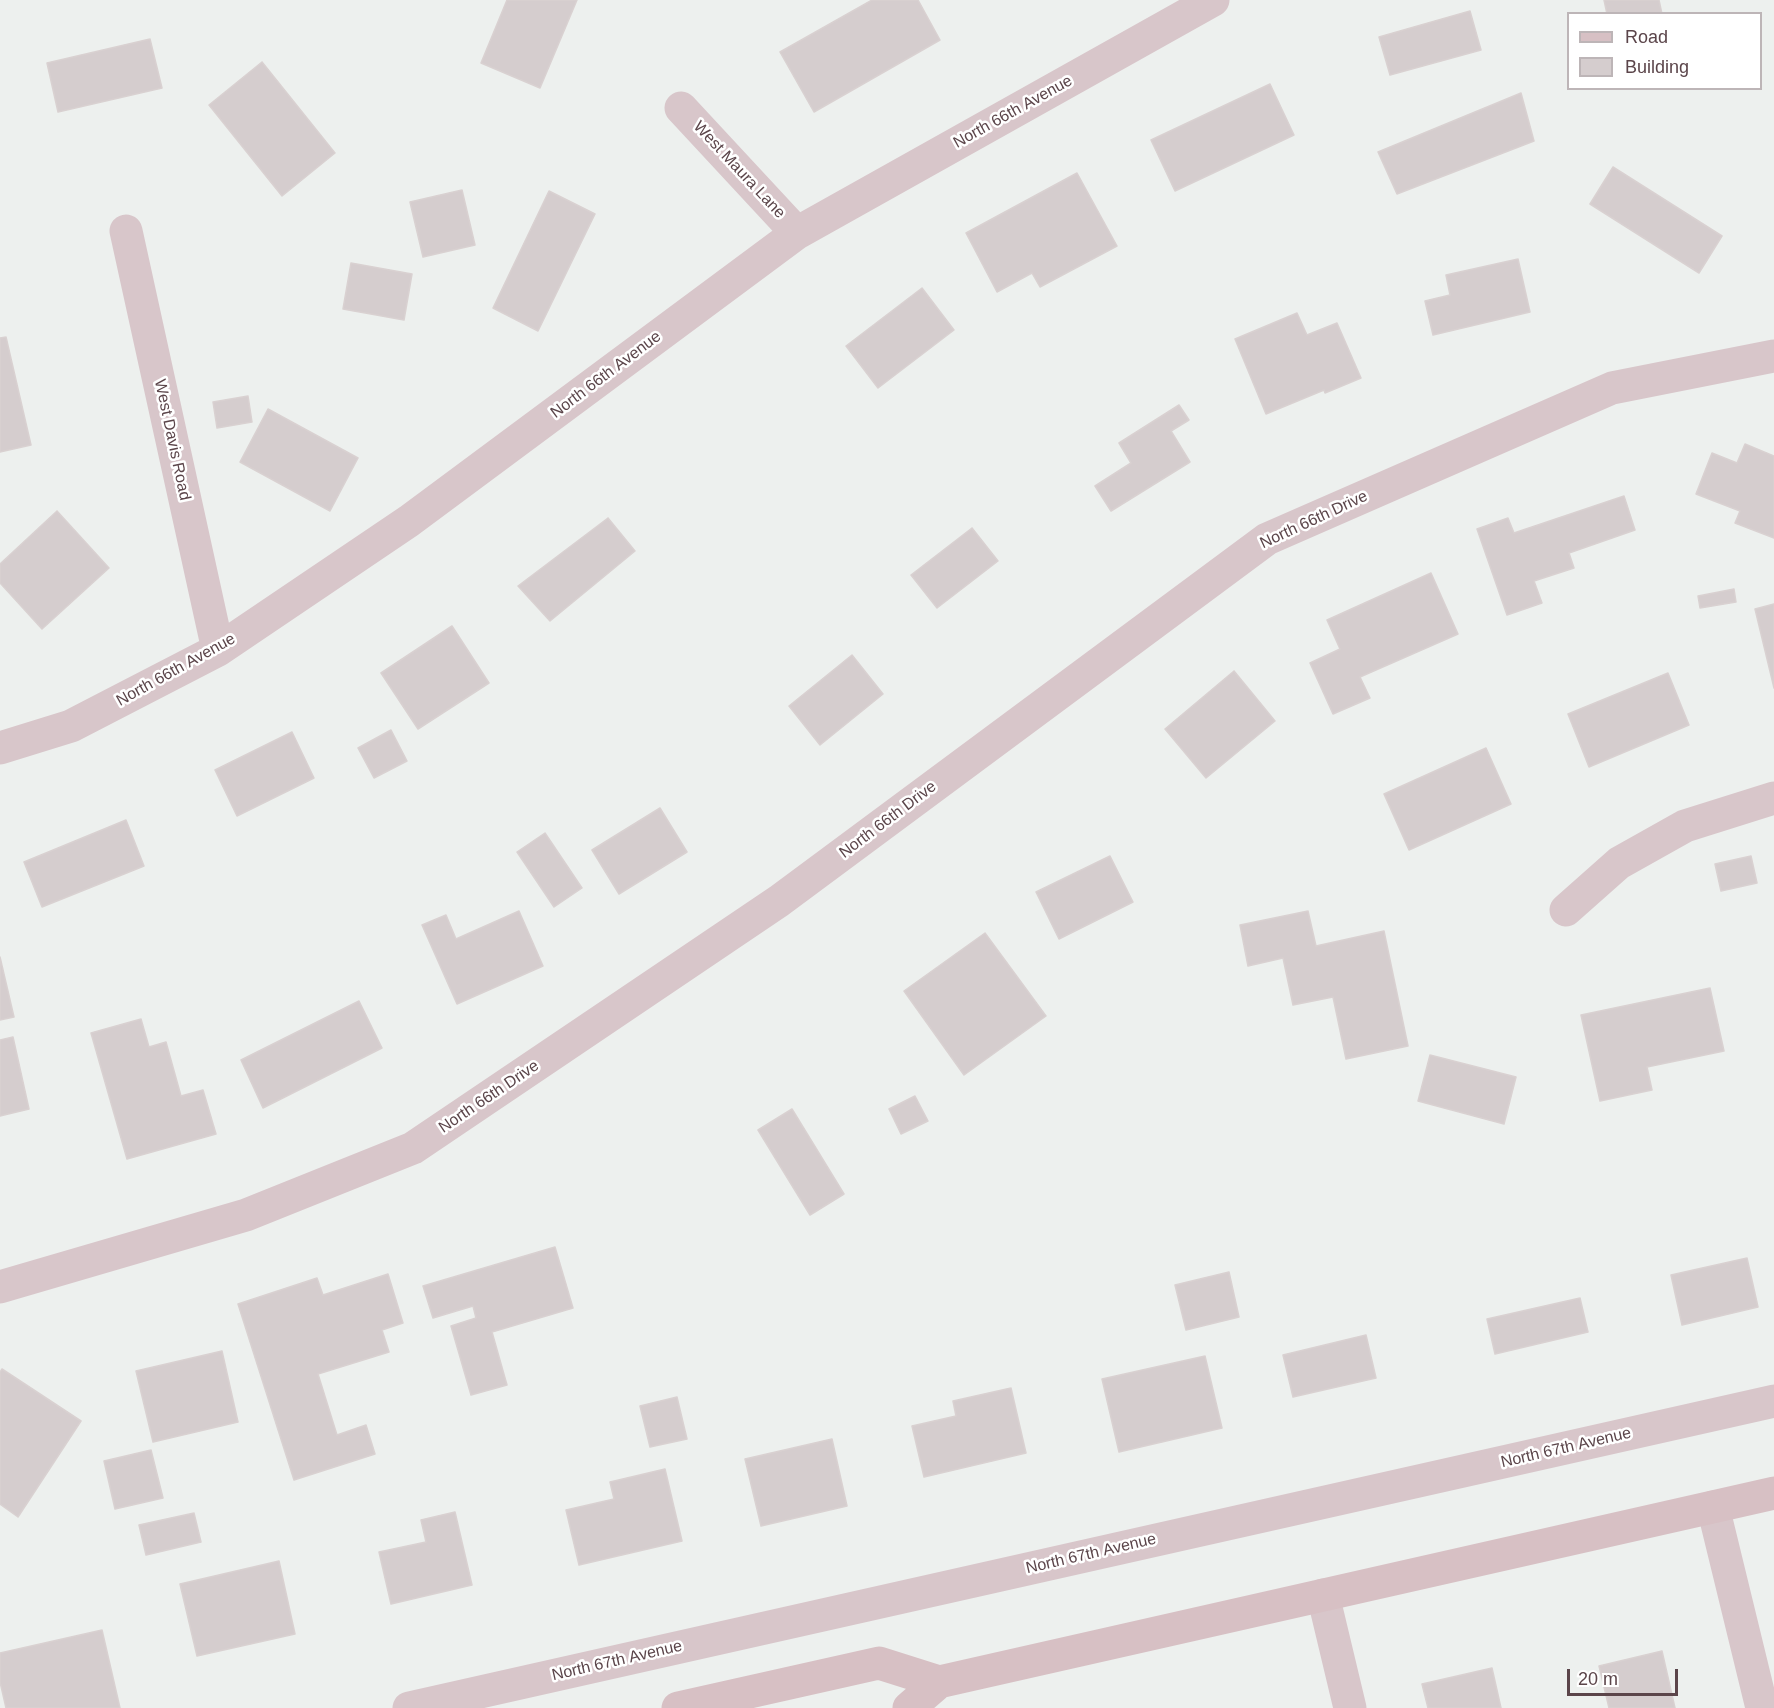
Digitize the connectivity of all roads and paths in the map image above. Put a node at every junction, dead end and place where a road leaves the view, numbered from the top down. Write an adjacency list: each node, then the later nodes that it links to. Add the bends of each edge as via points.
1 (1213, 0): 4 (street, North 66th Avenue)
2 (681, 108): 4 (street, West Maura Lane)
3 (126, 231): 6 (street, West Davis Road)
4 (797, 232): 6 (street, North 66th Avenue, via 409,521)
5 (1774, 356): 10 (street, North 66th Drive, via 1612,388 1268,539 779,901 413,1148 246,1215)
6 (219, 650): 7 (street, North 66th Avenue, via 71,726)
7 (0, 748)
8 (1774, 798): 9 (street, via 1685,826 1618,863)
9 (1566, 910)
10 (0, 1287)
11 (1774, 1401): 16 (street, North 67th Avenue)
12 (1774, 1493): 13 (main road)
13 (1713, 1507): 14 (main road); 20 (street)
14 (1323, 1595): 15 (main road); 19 (street)
15 (940, 1695): 17 (main road, via 879,1663); 18 (main road)
16 (409, 1708)
17 (678, 1708)
18 (909, 1708)
19 (1350, 1708)
20 (1762, 1708)

